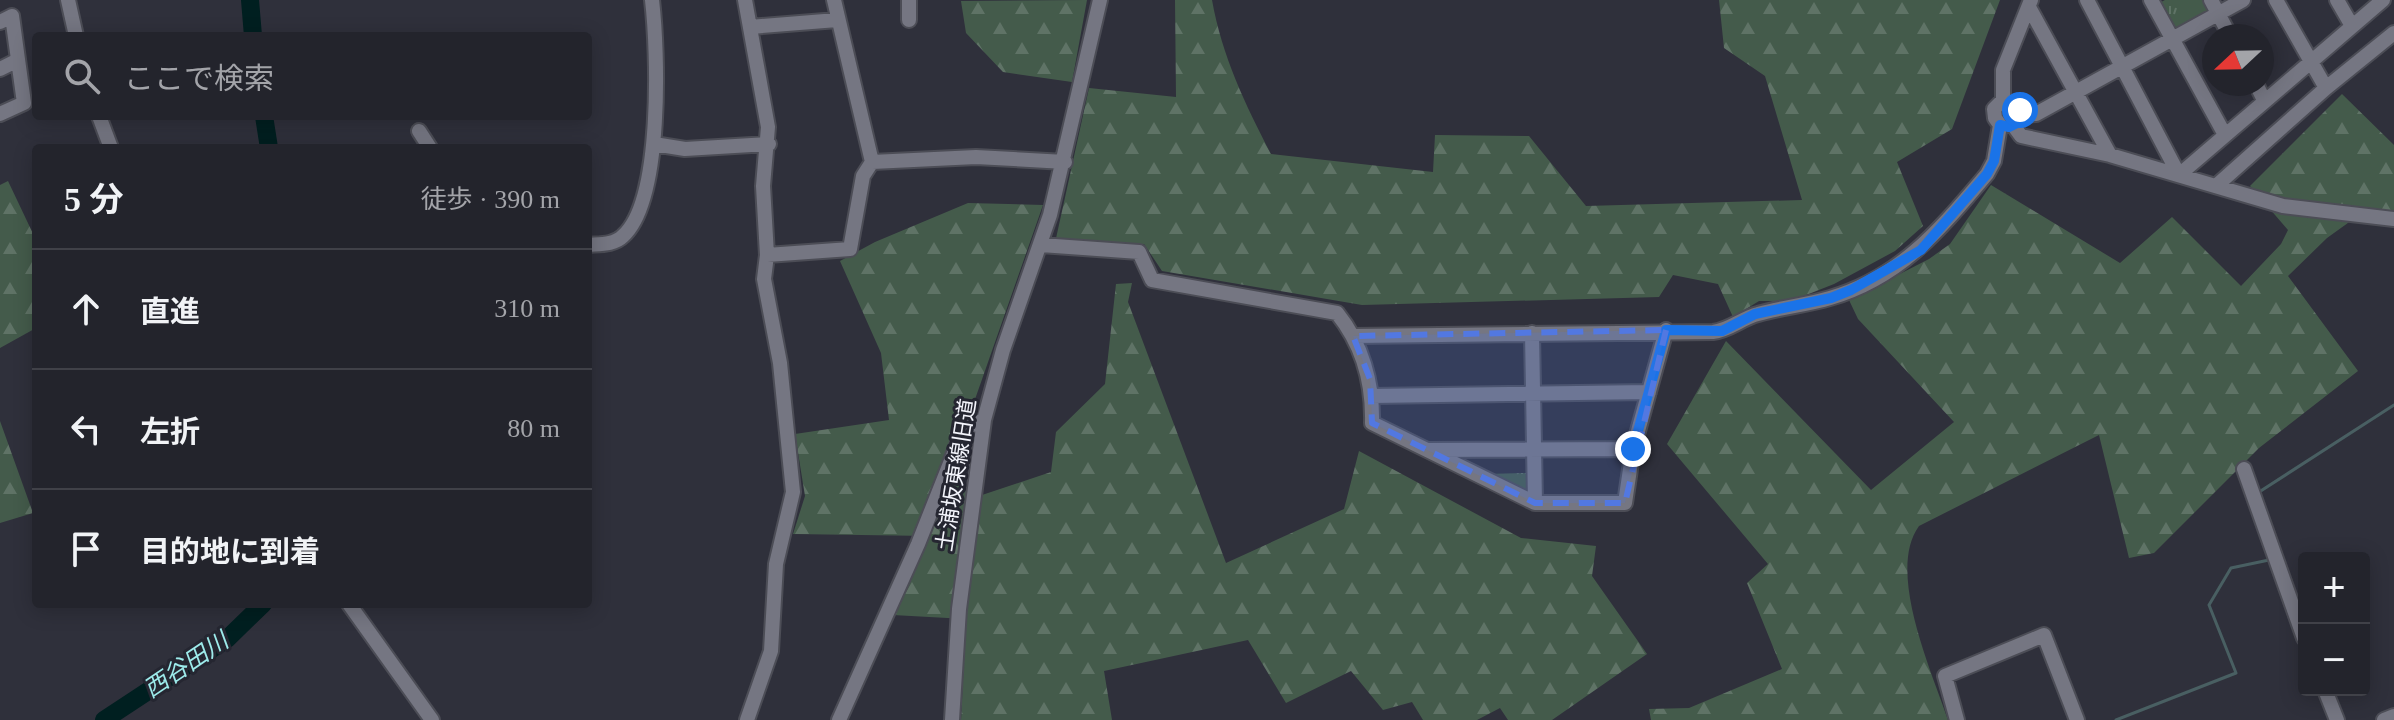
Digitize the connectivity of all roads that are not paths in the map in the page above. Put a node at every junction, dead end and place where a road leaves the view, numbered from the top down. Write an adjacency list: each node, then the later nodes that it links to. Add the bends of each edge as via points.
1 (68, 0): 22 (street)
2 (652, 0): 41 (street)
3 (745, 0): 21 (street)
4 (834, 0): 16 (street)
5 (909, 0): 17 (street)
6 (1100, 0): 45 (street, 土浦坂東線旧道)
7 (2087, 0): 27 (street)
8 (2151, 0): 24 (street)
9 (2211, 0): 15 (street)
10 (2243, 0): 15 (street)
11 (2276, 0): 26 (street)
12 (2337, 0): 20 (street)
13 (2383, 0): 20 (street)
14 (2030, 3): 30 (street); 32 (street, via 2003,70)
15 (2218, 14): 19 (street); 24 (street)
16 (837, 20): 21 (street); 44 (street)
17 (909, 20)
18 (0, 22): 25 (street, via 12,16)
19 (2223, 24)
20 (2352, 26): 26 (street)
21 (750, 27): 42 (street)
22 (75, 32)
23 (2394, 33): 29 (street)
24 (2172, 39): 27 (street); 38 (street)
25 (18, 60): 28 (street); 34 (street, via 24,103)
26 (2310, 61): 29 (street); 33 (street)
27 (2122, 67): 30 (street); 46 (street)
28 (0, 69)
29 (2326, 88): 47 (street)
30 (2076, 92): 36 (street); 43 (street)
31 (2262, 96): 33 (street)
32 (2003, 100): 36 (street, via 2016,103); 36 (street, via 1993,114)
33 (2264, 100): 38 (street)
34 (0, 114)
35 (100, 120): 39 (street)
36 (2011, 122): 43 (street, via 2021,136); 52 (street, via 1987,174 1921,250 1903,263 1831,298 1755,314 1722,331)
37 (419, 131): 40 (street)
38 (2225, 135): 46 (street)
39 (110, 144)
40 (427, 144)
41 (654, 144): 42 (street, via 685,149); 49 (street, via 649,180 629,229 613,243)
42 (769, 144): 51 (street, via 763,209)
43 (2110, 155): 46 (street)
44 (872, 162): 45 (street, via 976,157); 51 (street, via 863,176 850,249)
45 (1065, 162): 50 (street, 土浦坂東線旧道)
46 (2179, 175): 47 (street)
47 (2216, 186): 48 (street, via 2283,206)
48 (2394, 219)
49 (592, 245)
50 (1041, 245): 54 (street, via 1139,252 1152,280 1331,310); 58 (street, 土浦坂東線旧道)
51 (767, 255): 69 (street, via 764,279 780,363 793,492 776,564 771,651)
52 (1666, 330): 53 (street); 55 (street)
53 (1532, 333): 54 (street); 56 (street)
54 (1353, 336): 57 (street)
55 (1649, 392): 56 (street); 60 (street)
56 (1533, 393): 57 (street); 59 (street)
57 (1371, 396): 61 (street, via 1372,423)
58 (984, 420): 70 (street, via 962,433); 71 (street, 土浦坂東線旧道, via 959,609)
59 (1534, 448): 60 (street); 61 (street); 63 (street)
60 (1633, 449): 63 (street, via 1625,503)
61 (1423, 450): 63 (street)
62 (2244, 469): 65 (street)
63 (1535, 503)
64 (352, 608): 68 (street)
65 (2299, 624)
66 (2327, 696): 74 (street)
67 (2394, 716): 75 (street)
68 (432, 720)
69 (747, 720)
70 (839, 720)
71 (952, 720)
72 (1957, 720): 73 (street, via 1945,676 2044,635)
73 (2077, 720)
74 (2337, 720)
75 (2384, 720)

